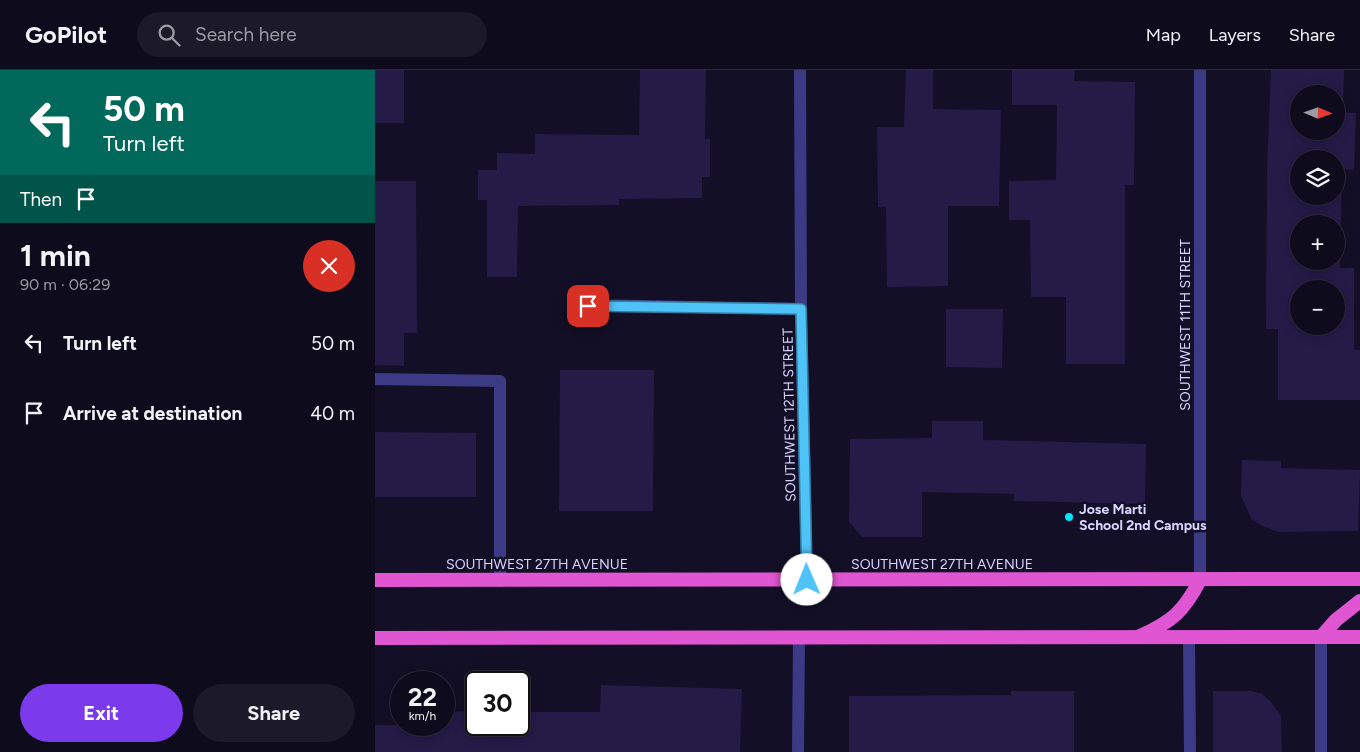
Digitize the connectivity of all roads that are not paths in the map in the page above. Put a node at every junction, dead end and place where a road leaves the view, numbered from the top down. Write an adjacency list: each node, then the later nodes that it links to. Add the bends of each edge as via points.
1 (800, 70): 4 (street, SOUTHWEST 12TH STREET)
2 (1200, 70): 9 (street, SOUTHWEST 11TH STREET)
3 (588, 306): 4 (street)
4 (801, 309): 8 (street, SOUTHWEST 12TH STREET)
5 (375, 380): 10 (street, via 500,381)
6 (1360, 579): 9 (highway, SOUTHWEST 27TH AVENUE)
7 (375, 580): 10 (highway, SOUTHWEST 27TH AVENUE)
8 (807, 580): 9 (highway, SOUTHWEST 27TH AVENUE); 10 (highway, SOUTHWEST 27TH AVENUE)
9 (1200, 580): 17 (highway, via 1180,613 1163,626)
10 (500, 581)
11 (1360, 602): 13 (highway, via 1336,620)
12 (799, 637): 15 (highway); 17 (highway); 18 (street)
13 (1321, 637): 14 (highway); 16 (highway); 20 (street)
14 (1360, 637)
15 (375, 638)
16 (1189, 638): 17 (highway); 19 (street)
17 (1135, 639)
18 (799, 752)
19 (1190, 752)
20 (1321, 752)

